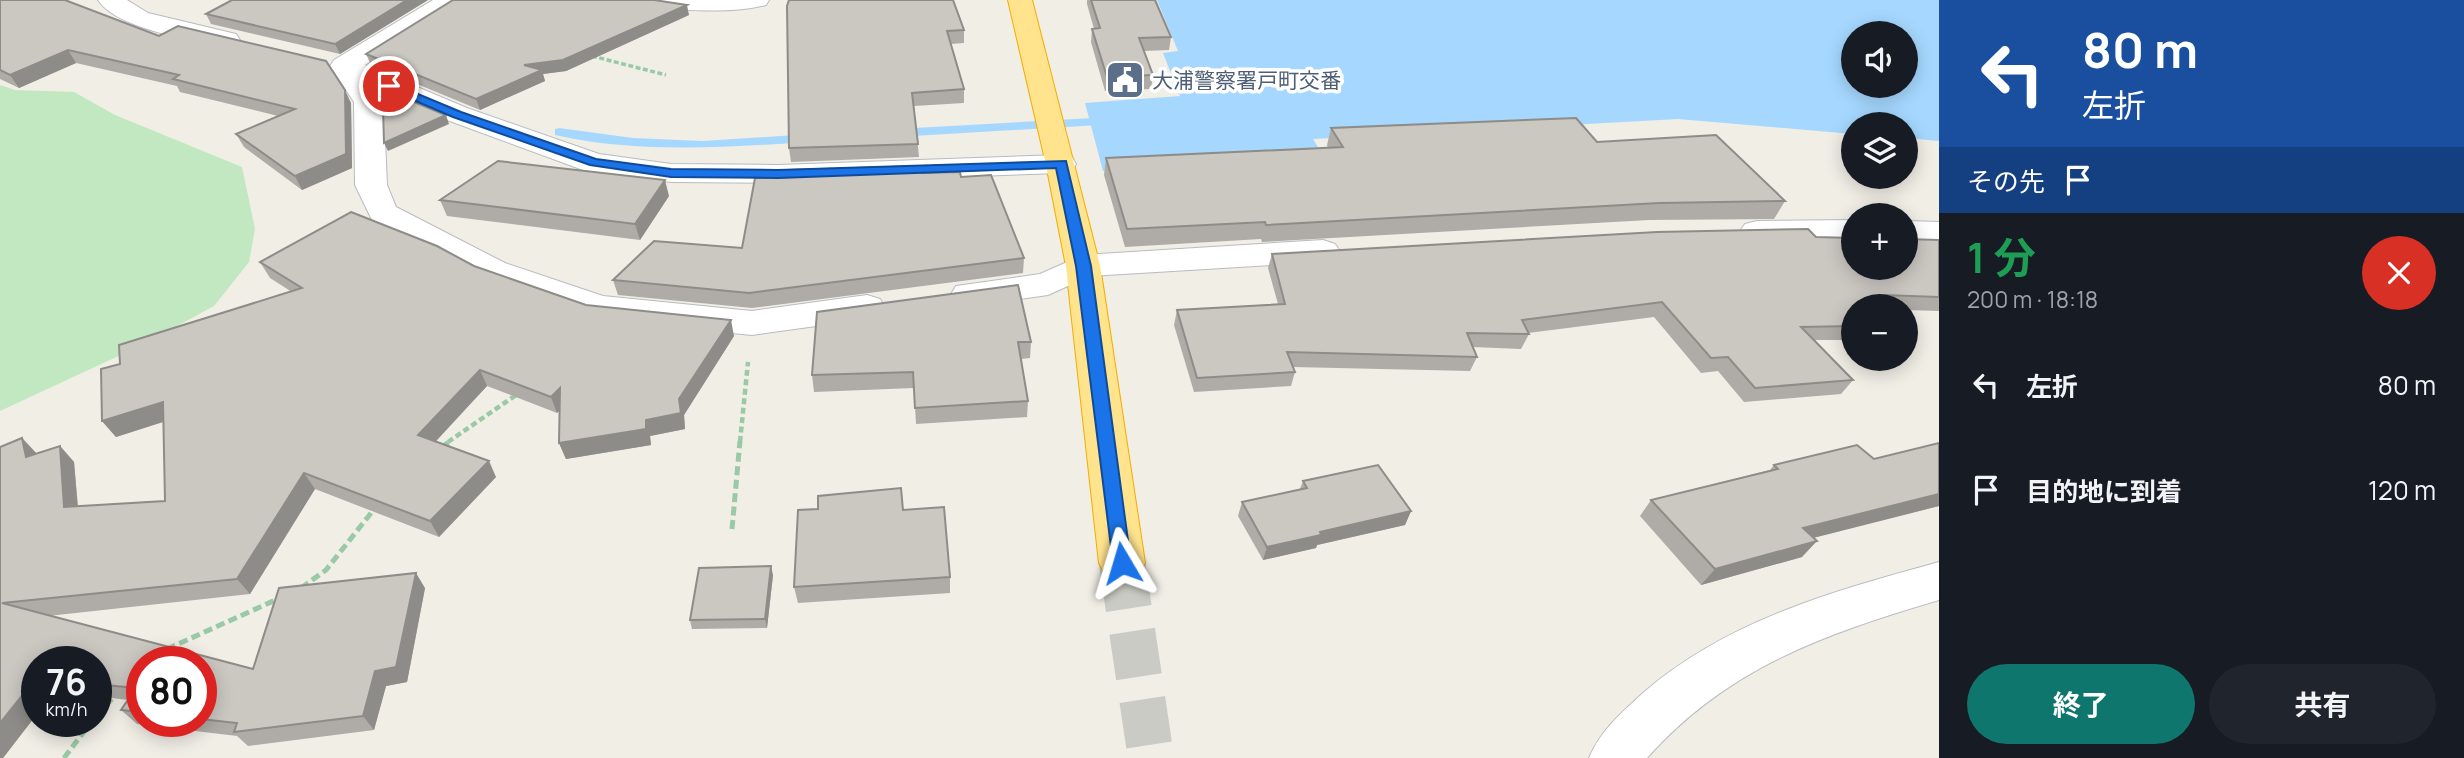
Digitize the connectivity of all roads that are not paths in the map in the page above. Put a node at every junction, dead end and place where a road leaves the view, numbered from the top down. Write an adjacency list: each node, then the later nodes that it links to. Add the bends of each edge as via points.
1 (110, 0): 6 (street, via 139,18)
2 (451, 0): 7 (street)
3 (642, 0): 4 (street)
4 (757, 0)
5 (1020, 0): 8 (highway)
6 (255, 46)
7 (331, 64): 8 (street, via 594,163 671,173 778,174); 16 (street, via 368,100 373,197 384,213 494,271 600,308 752,323)
8 (1061, 164): 14 (highway)
9 (1841, 230): 11 (street)
10 (1918, 231): 12 (street)
11 (1731, 232)
12 (1939, 232)
13 (1358, 249): 14 (street)
14 (1083, 266): 15 (street, via 1048,284); 17 (highway)
15 (940, 298)
16 (900, 303)
17 (1122, 563)
18 (1939, 581): 19 (street, via 1805,621 1712,667 1660,709)
19 (1615, 758)

